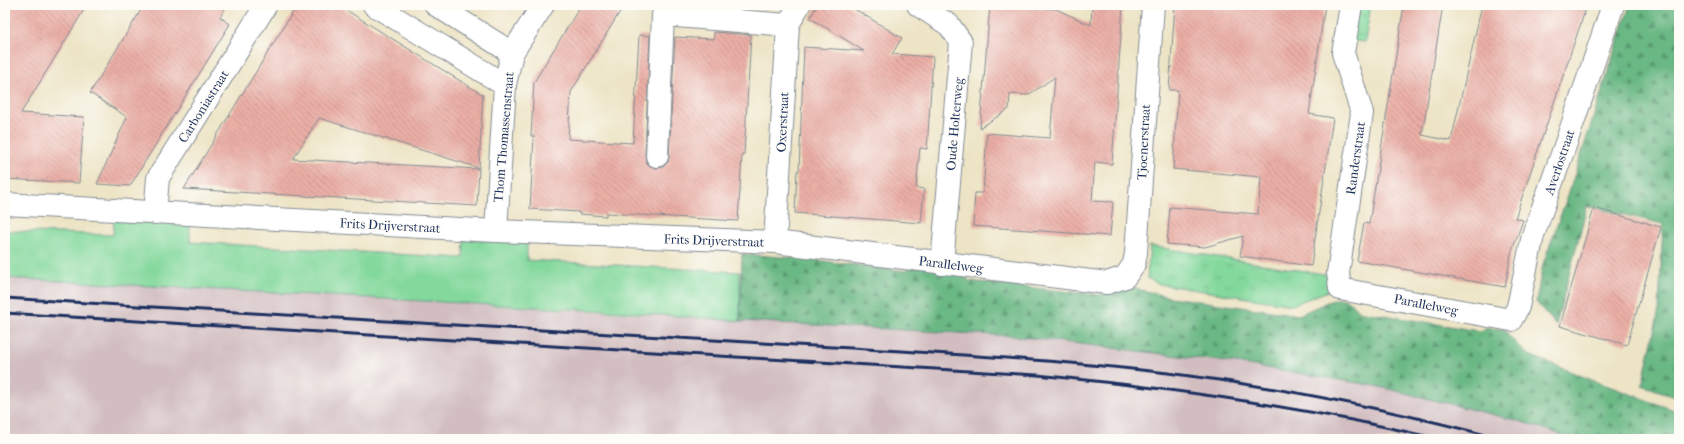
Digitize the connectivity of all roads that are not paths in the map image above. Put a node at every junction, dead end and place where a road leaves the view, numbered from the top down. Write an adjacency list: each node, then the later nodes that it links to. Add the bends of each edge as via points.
1 (266, 5): 15 (street, Carboniastraat, via 158,178)
2 (374, 5): 12 (street)
3 (436, 5): 11 (street)
4 (542, 5): 11 (street, Thom Thomassenstraat)
5 (799, 5): 10 (street, Oxerstraat)
6 (918, 5): 18 (street, Oude Holterweg, via 949,25 961,42)
7 (1152, 5): 19 (street, Tjoenerstraat, via 1137,243 1134,264)
8 (1351, 5): 20 (street, Randerstraat, via 1343,53 1362,113 1338,273)
9 (1613, 5): 21 (street, Averlostraat, via 1534,235 1518,307)
10 (788, 25): 13 (street, via 663,15); 17 (street, Oxerstraat)
11 (512, 53): 12 (street, Thom Thomassenstraat)
12 (505, 85): 16 (street, Thom Thomassenstraat)
13 (657, 156)
14 (5, 204): 15 (street, Frits Drijverstraat)
15 (155, 213): 16 (street, Frits Drijverstraat)
16 (496, 231): 17 (street, Frits Drijverstraat)
17 (775, 242): 18 (street, Parallelweg)
18 (942, 264): 19 (street, Parallelweg, via 1107,283)
19 (1125, 277)
20 (1340, 288): 21 (street, Parallelweg)
21 (1511, 320)

